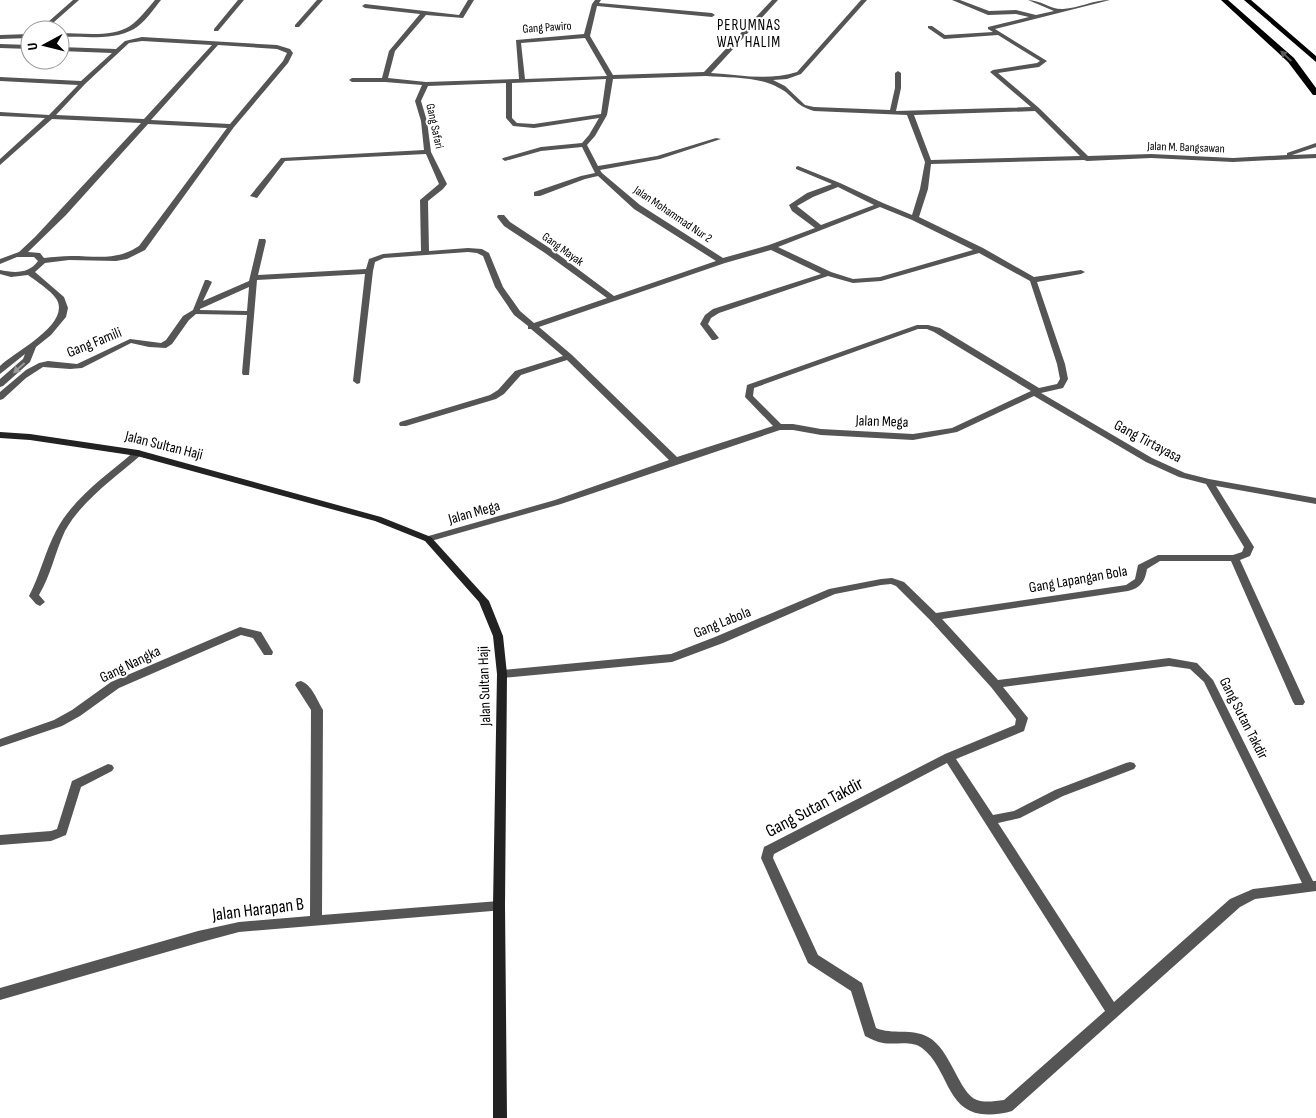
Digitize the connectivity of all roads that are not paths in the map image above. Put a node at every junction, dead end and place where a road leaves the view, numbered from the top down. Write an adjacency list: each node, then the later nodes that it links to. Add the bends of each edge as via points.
1 (76, 0): 21 (street)
2 (158, 0): 26 (street, via 133,26 114,33)
3 (241, 0): 24 (street)
4 (320, 0): 22 (street)
5 (470, 0): 18 (street, via 461,17)
6 (775, 0): 37 (street)
7 (864, 0): 41 (street, via 799,73)
8 (955, 0): 20 (street, via 988,13 1016,12)
9 (1031, 0): 17 (street)
10 (1090, 0): 15 (street)
11 (1107, 0): 15 (street)
12 (1224, 0): 47 (main road, one-way to 12, via 1291,60)
13 (1247, 0): 35 (main road)
14 (597, 2): 19 (street); 28 (street)
15 (1097, 3): 17 (street)
16 (365, 6): 18 (street)
17 (1061, 11): 20 (street)
18 (424, 13): 43 (street, via 392,52)
19 (712, 15)
20 (1036, 18): 25 (street, via 990,28)
21 (53, 20)
22 (297, 26)
23 (930, 27): 25 (street, via 944,37)
24 (216, 30)
25 (997, 34): 48 (street, via 1044,61 1039,65 993,72)
26 (70, 35)
27 (20, 36): 29 (street)
28 (587, 36): 38 (street); 40 (street, Gang Pawiro, via 518,41)
29 (0, 37)
30 (216, 43): 34 (street, via 136,40 127,42); 54 (street); 55 (street, via 278,47 290,53)
31 (0, 46): 32 (street)
32 (20, 47)
33 (70, 49): 34 (street)
34 (116, 51): 45 (street)
35 (1316, 60)
36 (898, 73): 49 (street, via 900,84)
37 (706, 74): 38 (street); 41 (street)
38 (610, 76): 40 (street); 52 (street)
39 (0, 79): 45 (street)
40 (522, 79): 44 (street)
41 (765, 79): 49 (street, via 783,87 808,108)
42 (352, 80): 43 (street)
43 (385, 80): 46 (street)
44 (509, 80): 46 (street); 52 (street, via 509,118 515,125 534,126)
45 (83, 83): 53 (street)
46 (426, 84): 59 (street, Gang Safari, via 418,102)
47 (1316, 94)
48 (1037, 109): 50 (street); 65 (street)
49 (893, 112): 50 (street)
50 (910, 112): 66 (street)
51 (0, 114): 53 (street)
52 (604, 115): 57 (street)
53 (51, 116): 54 (street); 61 (street)
54 (145, 122): 55 (street); 81 (street)
55 (232, 126): 83 (street, via 142,248 131,256)
56 (718, 139): 69 (street, via 658,158)
57 (584, 145): 64 (street, via 541,149); 69 (street, Jalan Mohammad Nur 2)
58 (1316, 145): 62 (street)
59 (428, 152): 72 (street, via 283,159); 80 (street, Gang Safari, via 443,184 424,200)
60 (0, 154): 61 (street)
61 (8, 155): 67 (street)
62 (1284, 156): 63 (street); 65 (street, Jalan M. Bangsawan, via 1233,160 1151,156)
63 (1316, 156)
64 (505, 159)
65 (1087, 159): 66 (street, Jalan M. Bangsawan)
66 (928, 162): 75 (street)
67 (0, 163)
68 (798, 168): 70 (street)
69 (598, 171): 71 (street); 84 (street, Jalan Mohammad Nur 2, via 637,206)
70 (838, 184): 73 (street); 76 (street, via 793,205)
71 (537, 194)
72 (254, 196)
73 (880, 205): 75 (street); 76 (street)
74 (501, 217): 93 (street, Gang Mayak)
75 (915, 218): 79 (street)
76 (820, 228): 78 (street)
77 (262, 241): 90 (street)
78 (772, 247): 84 (street); 89 (street)
79 (980, 250): 89 (street, via 869,281 853,281); 91 (street)
80 (425, 253): 87 (street, via 376,258); 96 (street, via 468,250 484,253 499,287 516,313)
81 (21, 254): 82 (street); 83 (street, via 35,255)
82 (1, 261)
83 (42, 261): 86 (street)
84 (722, 261): 93 (street)
85 (0, 272): 86 (street, via 13,275)
86 (29, 272): 98 (street, via 61,298 63,306 54,329)
87 (369, 272): 90 (street); 102 (street)
88 (1081, 272): 91 (street)
89 (828, 274): 97 (street, via 716,311 704,324)
90 (253, 280): 94 (street); 95 (street)
91 (1033, 280): 104 (street, Jalan Mega, via 1064,379 1060,386)
92 (208, 282): 94 (street, Gang Famili)
93 (613, 300): 96 (street)
94 (195, 310): 95 (street); 105 (street, Gang Famili, via 163,346 130,342 79,366 40,366)
95 (251, 313): 101 (street)
96 (532, 328): 99 (street)
97 (715, 338)
98 (32, 347): 100 (street); 103 (street, one-way to 103, via 27,360)
99 (569, 357): 106 (street, via 518,373 493,397); 110 (street)
100 (0, 371)
101 (246, 373)
102 (357, 381)
103 (0, 384)
104 (1037, 392): 107 (street, Jalan Mega, via 954,430 913,437); 107 (street, Gang Tirtayasa, via 936,330 928,326 917,327 750,387 750,397); 111 (street, Gang Tirtayasa, via 1149,460 1182,475)
105 (0, 397)
106 (403, 424)
107 (779, 427): 110 (street, Jalan Mega)
108 (0, 435): 109 (street, Jalan Sultan Haji)
109 (138, 453): 113 (street, Jalan Sultan Haji, via 378,519); 115 (street, via 71,514 60,531 34,596)
110 (675, 461): 113 (street, Jalan Mega, via 558,502)
111 (1209, 482): 112 (street, Gang Tirtayasa); 114 (street, via 1249,547 1246,554)
112 (1316, 501)
113 (428, 539): 118 (street, Jalan Sultan Haji, via 484,601 498,636)
114 (1234, 558): 116 (street, Gang Lapangan Bola, via 1158,558 1142,567 1140,581 1128,588); 121 (street)
115 (40, 602)
116 (934, 617): 118 (street, Gang Labola, via 900,584 881,582 833,591 672,658); 119 (street, Gang Sutan Takdir)
117 (268, 652): 122 (street, Gang Nangka, via 257,635 240,630 115,685 58,723)
118 (502, 674): 129 (street, Jalan Sultan Haji)
119 (995, 684): 123 (street, Gang Sutan Takdir, via 1022,718 1020,728); 128 (street, Gang Sutan Takdir, via 1169,662 1192,666 1208,680)
120 (300, 685): 130 (street, via 317,710)
121 (1299, 702)
122 (0, 743)
123 (949, 756): 126 (street); 132 (street, Gang Sutan Takdir, via 768,851 770,866 810,954 857,987 870,1032 879,1037 923,1041 939,1056 961,1098 972,1108 990,1110 1007,1106)
124 (1130, 766): 126 (street, via 1059,793 1016,815)
125 (108, 768): 127 (street, via 76,784 62,832 51,836)
126 (991, 820): 132 (street)
127 (0, 840)
128 (1313, 886): 132 (street, Gang Sutan Takdir, via 1253,894 1235,903)
129 (499, 906): 130 (street, Jalan Harapan B); 133 (street, Jalan Sultan Haji)
130 (316, 921): 131 (street, Jalan Harapan B, via 230,929)
131 (0, 994)
132 (1112, 1012)
133 (500, 1118)

